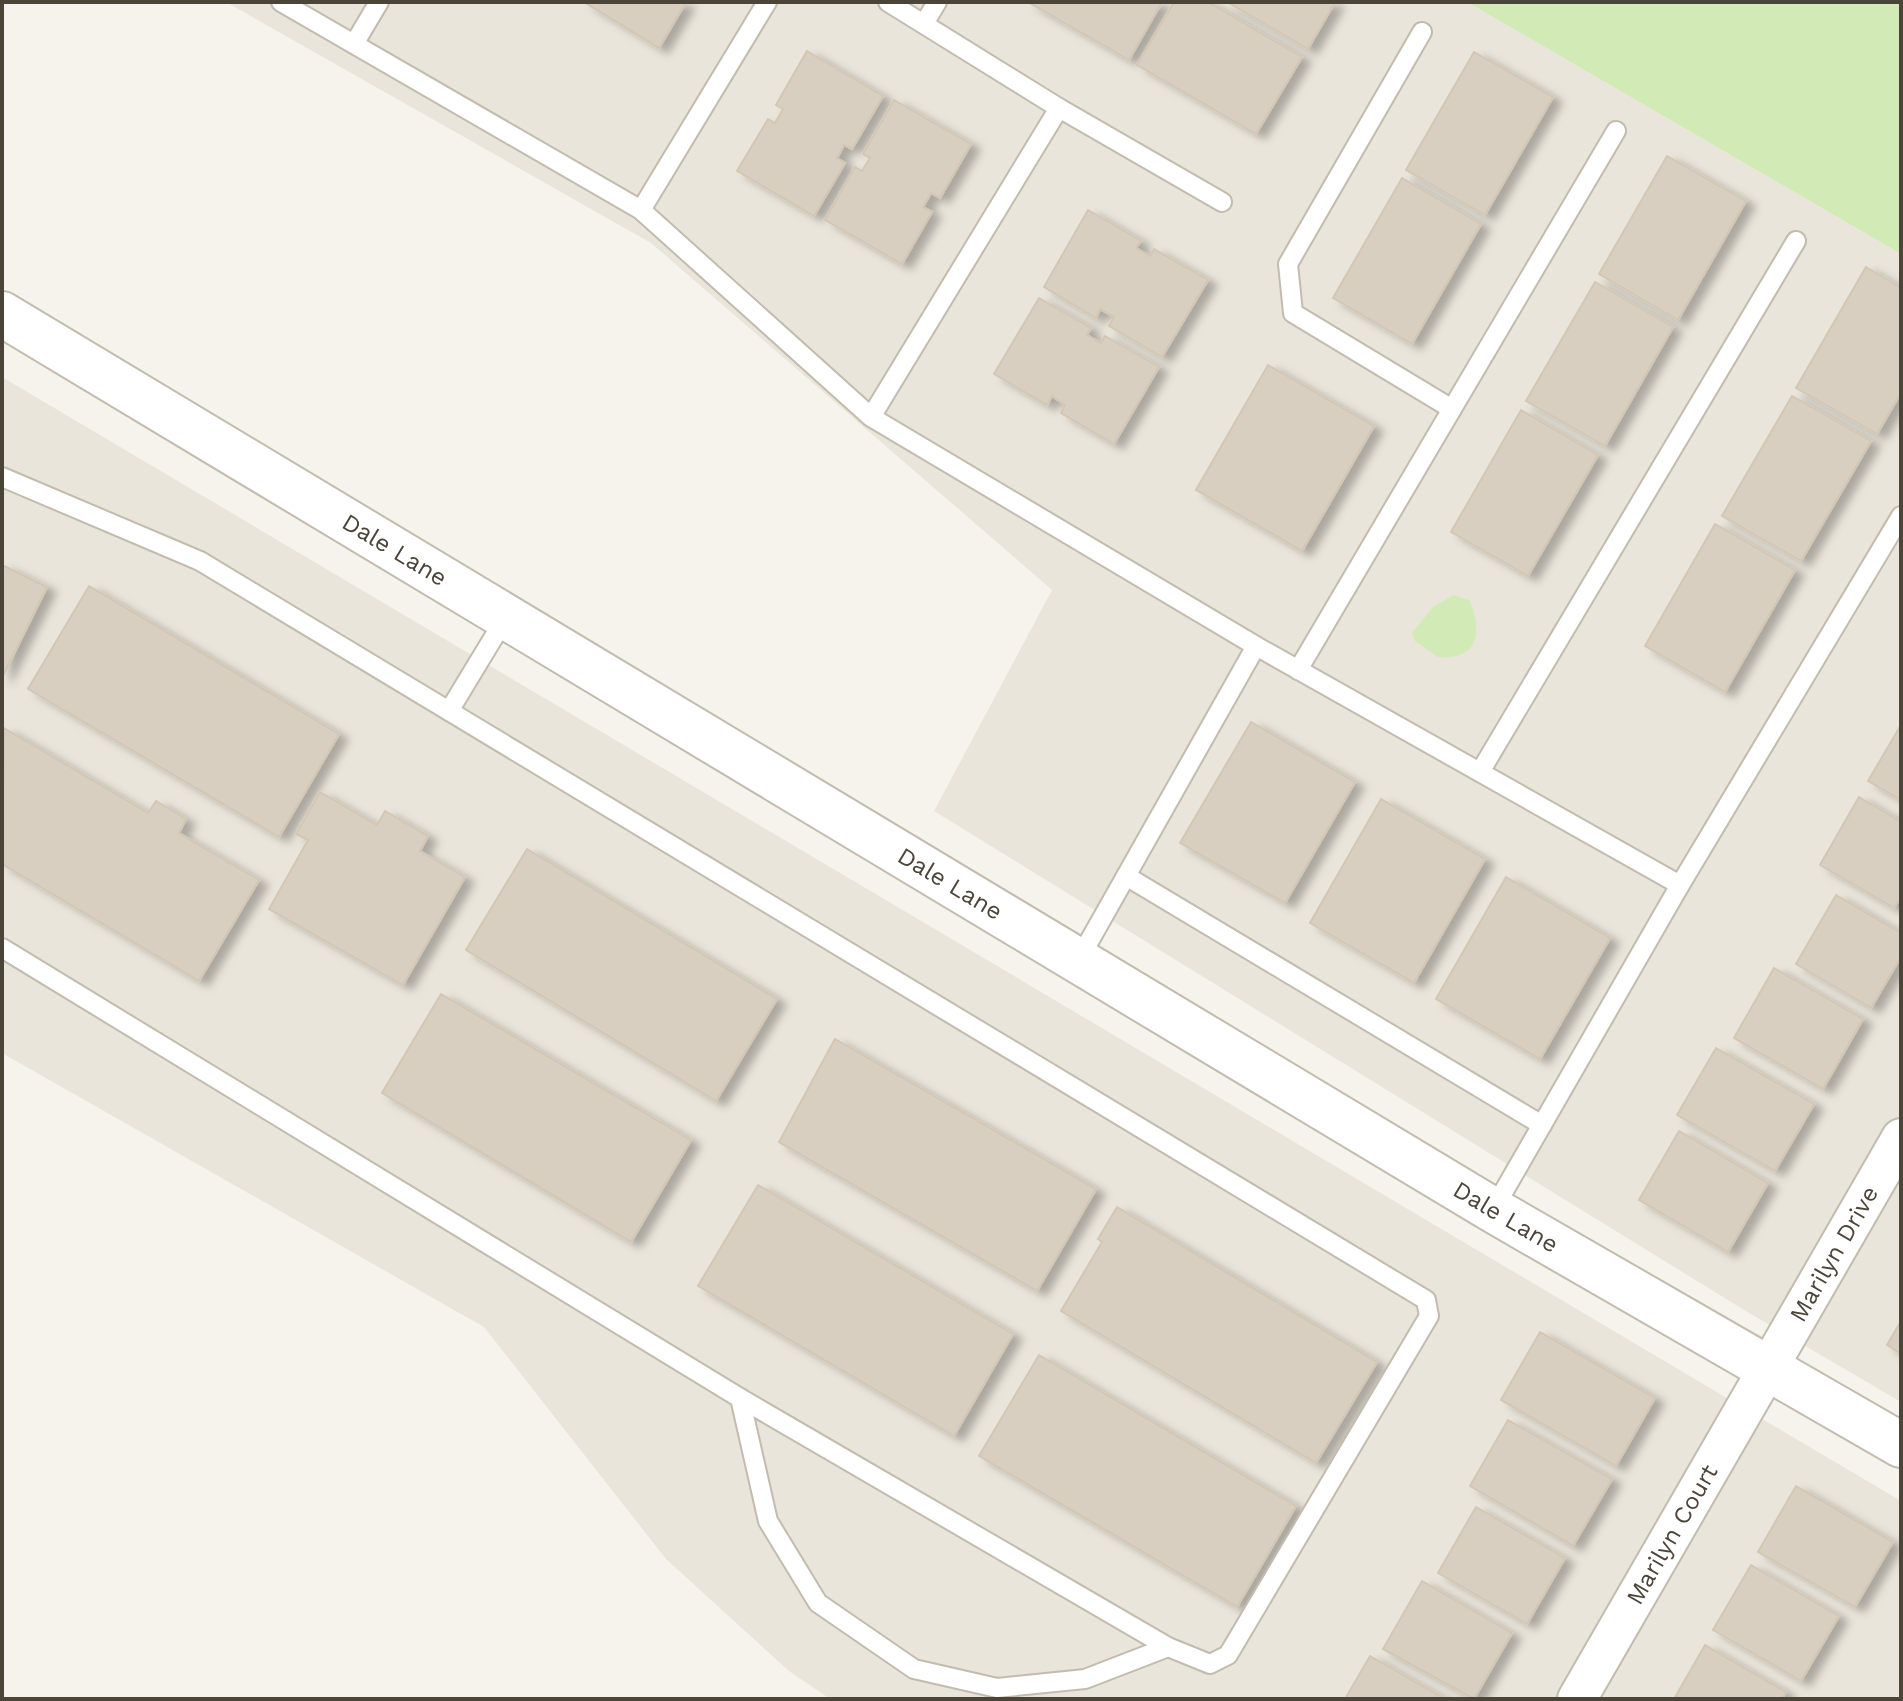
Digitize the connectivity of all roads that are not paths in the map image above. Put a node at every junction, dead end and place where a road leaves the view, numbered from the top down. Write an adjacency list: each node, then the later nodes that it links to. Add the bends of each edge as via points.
1 (281, 2): 8 (lane)
2 (379, 2): 8 (lane)
3 (767, 2): 12 (lane)
4 (888, 2): 6 (lane)
5 (937, 2): 6 (lane)
6 (924, 24): 9 (lane)
7 (1422, 32): 15 (lane, via 1288,264 1293,313)
8 (354, 44): 12 (lane)
9 (1059, 108): 11 (lane); 16 (lane)
10 (1616, 131): 15 (lane)
11 (1222, 202)
12 (641, 210): 16 (lane)
13 (1796, 241): 23 (lane)
14 (2, 314): 19 (street, Dale Lane)
15 (1452, 409): 21 (lane)
16 (871, 417): 20 (lane)
17 (2, 477): 22 (lane, via 200,561)
18 (1901, 516): 25 (lane)
19 (506, 617): 22 (lane); 27 (street, Dale Lane)
20 (1256, 646): 21 (lane); 24 (lane)
21 (1298, 670): 23 (lane)
22 (449, 711): 34 (lane, via 1426,1300 1429,1316 1228,1655 1210,1664)
23 (1480, 772): 25 (lane)
24 (1126, 876): 27 (lane); 28 (lane)
25 (1680, 885): 28 (lane)
26 (2, 948): 32 (lane)
27 (1078, 961): 30 (street, Dale Lane)
28 (1542, 1125): 30 (lane)
29 (1901, 1138): 31 (street, Marilyn Drive)
30 (1493, 1210): 31 (street, Dale Lane)
31 (1766, 1368): 33 (street, Dale Lane); 35 (street, Marilyn Court)
32 (740, 1398): 34 (lane); 34 (lane, via 768,1521 818,1603 914,1669 997,1688 1085,1679)
33 (1901, 1445)
34 (1168, 1647)
35 (1577, 1699)

